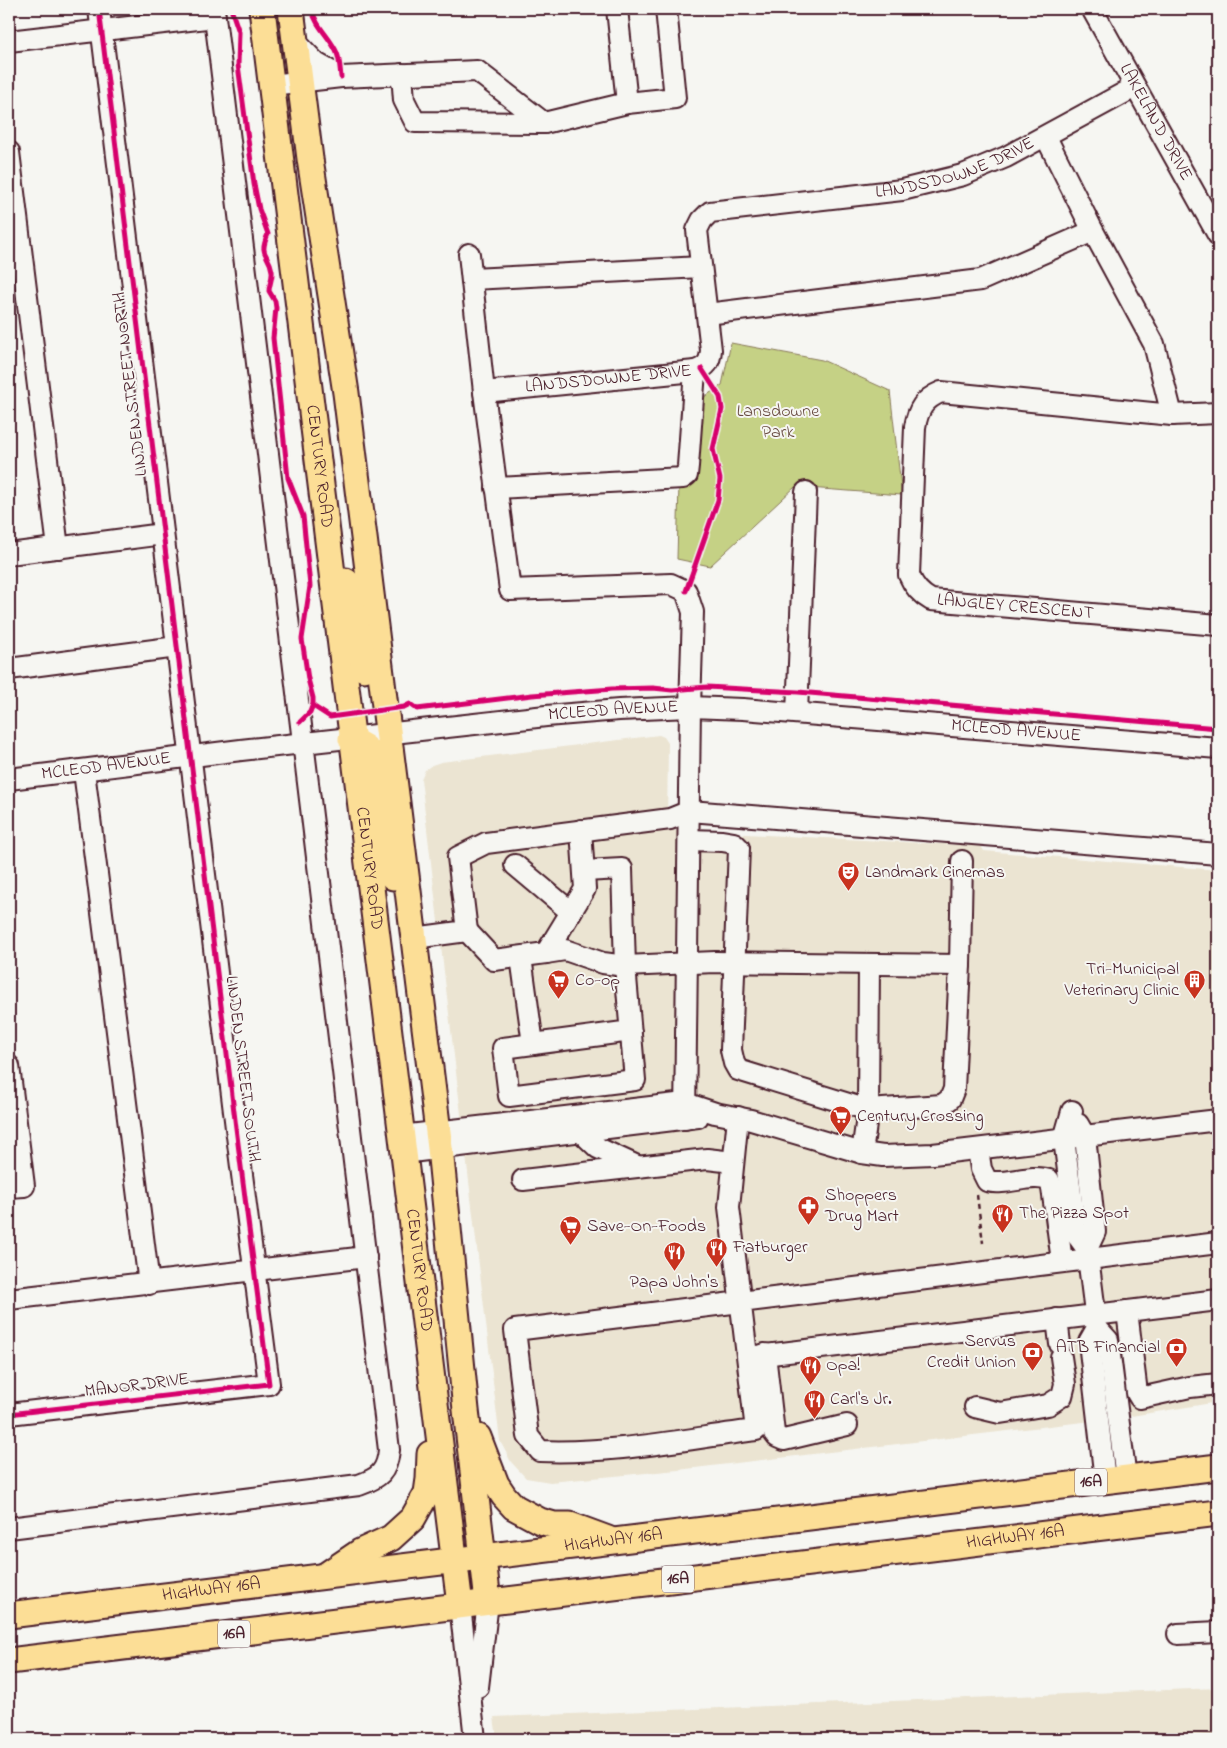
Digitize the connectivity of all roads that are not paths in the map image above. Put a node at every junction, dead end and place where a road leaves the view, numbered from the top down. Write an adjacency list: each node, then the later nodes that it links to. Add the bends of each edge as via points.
1 (99, 9): 8 (street, LINDEN STREET NORTH)
2 (262, 9): 14 (main road, CENTURY ROAD)
3 (291, 9): 10 (main road, CENTURY ROAD)
4 (617, 9): 16 (street)
5 (666, 9): 16 (street, via 675,98)
6 (1092, 9): 15 (street, LAKELAND DRIVE)
7 (215, 13): 8 (street); 43 (street)
8 (102, 31): 9 (street); 33 (street, LINDEN STREET NORTH)
9 (9, 41)
10 (296, 42): 12 (street, via 316,63); 13 (main road, CENTURY ROAD)
11 (402, 74): 12 (street); 17 (street, via 477,71); 17 (street, via 404,100 415,122)
12 (341, 77): 13 (street)
13 (300, 81): 14 (street); 41 (main road, CENTURY ROAD, via 346,394)
14 (271, 85): 30 (main road, CENTURY ROAD)
15 (1135, 87): 18 (street, LANDSDOWNE DRIVE); 21 (street, LAKELAND DRIVE)
16 (627, 103): 17 (street)
17 (544, 123)
18 (1046, 137): 20 (street); 23 (street, LANDSDOWNE DRIVE, via 997,161 936,183 902,190 710,212 697,230)
19 (9, 152): 34 (street)
20 (1093, 231): 25 (street, via 981,280); 29 (street, via 1154,344)
21 (1218, 235)
22 (469, 254): 24 (street)
23 (701, 267): 24 (street); 25 (street, LANDSDOWNE DRIVE)
24 (472, 280): 27 (street)
25 (706, 314): 26 (street, LANDSDOWNE DRIVE, via 710,360 702,369)
26 (695, 371): 27 (street, LANDSDOWNE DRIVE); 31 (street, via 688,466 683,478)
27 (484, 392): 31 (street)
28 (1218, 412): 29 (street, LANGLEY CRESCENT)
29 (1172, 415): 36 (street, LANGLEY CRESCENT, via 942,392 932,396 922,404 915,427 909,575 920,594 931,600)
30 (316, 452): 41 (main road, via 360,642 370,712 374,721); 42 (main road, CENTURY ROAD)
31 (496, 488): 39 (street, via 510,590 670,584 686,591 693,612)
32 (806, 492): 40 (street)
33 (163, 534): 34 (street); 37 (street, LINDEN STREET NORTH)
34 (58, 548): 35 (street)
35 (9, 554)
36 (1218, 625)
37 (177, 648): 38 (street); 45 (street, LINDEN STREET NORTH)
38 (9, 669)
39 (690, 707): 40 (street, MCLEOD AVENUE); 41 (street, MCLEOD AVENUE, via 546,716); 48 (street)
40 (797, 713): 44 (street, MCLEOD AVENUE)
41 (389, 735): 42 (street, MCLEOD AVENUE); 55 (main road, CENTURY ROAD)
42 (351, 738): 43 (street, MCLEOD AVENUE); 55 (main road, via 369,755 391,873); 80 (main road, CENTURY ROAD)
43 (302, 744): 45 (street, MCLEOD AVENUE); 89 (street)
44 (1218, 748)
45 (190, 757): 46 (street, MCLEOD AVENUE); 91 (street, LINDEN STREET SOUTH)
46 (84, 771): 47 (street, MCLEOD AVENUE); 92 (street)
47 (9, 779)
48 (690, 811): 49 (street, via 670,819); 50 (street); 51 (street)
49 (582, 830): 54 (street); 57 (street, via 486,843 458,857)
50 (689, 840): 61 (street); 62 (street, via 722,841 734,843 739,848)
51 (1218, 854)
52 (962, 861): 64 (street)
53 (515, 865): 56 (street)
54 (584, 871): 56 (street, via 585,888); 65 (street, via 622,870)
55 (410, 905): 58 (main road, CENTURY ROAD)
56 (571, 912): 59 (street)
57 (467, 931): 58 (street); 60 (street, via 494,960)
58 (414, 938): 79 (main road, CENTURY ROAD)
59 (546, 953): 60 (street); 65 (street, via 565,950 603,963)
60 (521, 957): 67 (street)
61 (688, 962): 62 (street); 65 (street); 72 (street)
62 (734, 962): 63 (street); 70 (street, via 732,1050 738,1070)
63 (869, 964): 64 (street); 70 (street)
64 (960, 965): 70 (street, via 954,1089 950,1099 942,1105)
65 (625, 966): 66 (street)
66 (631, 1031): 67 (street); 69 (street, via 635,1080)
67 (533, 1044): 69 (street, via 503,1048 509,1096)
68 (9, 1070): 86 (street, via 24,1186)
69 (566, 1089): 71 (street, via 578,1100); 74 (street)
70 (868, 1110): 82 (street)
71 (610, 1111): 72 (street); 74 (street)
72 (685, 1111): 73 (street); 76 (street)
73 (738, 1117): 82 (street); 83 (street)
74 (535, 1120): 79 (street)
75 (1218, 1120): 77 (street)
76 (580, 1131): 79 (street); 84 (street, via 598,1148)
77 (1085, 1136): 78 (street); 88 (street, via 1095,1232)
78 (1064, 1139): 81 (street); 88 (street, via 1076,1234)
79 (439, 1140): 80 (street); 104 (main road, CENTURY ROAD)
80 (402, 1144): 101 (main road, CENTURY ROAD)
81 (978, 1149): 82 (street, via 883,1156); 90 (street, via 981,1169 987,1181 997,1184 1041,1177 1048,1180 1052,1188)
82 (862, 1153)
83 (733, 1162): 84 (street, via 707,1159); 95 (street, via 729,1207)
84 (640, 1166): 85 (street)
85 (523, 1180)
86 (9, 1187)
87 (1218, 1243): 88 (street)
88 (1088, 1253): 90 (street); 98 (street)
89 (366, 1257): 91 (street); 110 (street, via 390,1450 382,1473 359,1485)
90 (1062, 1261): 95 (street)
91 (254, 1272): 92 (street); 100 (street, LINDEN STREET SOUTH)
92 (148, 1284): 93 (street)
93 (9, 1299)
94 (1218, 1300): 96 (street)
95 (741, 1302): 99 (street); 99 (street, via 515,1330 528,1436 540,1451 570,1452 756,1430)
96 (1127, 1311): 98 (street); 102 (street, via 1140,1398)
97 (1057, 1319): 98 (street); 99 (street); 103 (street, via 1065,1384 1062,1396 1048,1405 1000,1413)
98 (1096, 1322): 108 (street, via 1108,1340)
99 (756, 1355): 106 (street, via 774,1433 778,1437 784,1440)
100 (268, 1384): 105 (street, MANOR DRIVE)
101 (432, 1384): 113 (main road, CENTURY ROAD); 114 (main road, via 429,1479 421,1506 391,1538 360,1552)
102 (1218, 1384)
103 (975, 1407)
104 (466, 1410): 111 (main road, via 496,1484 514,1507 540,1521 570,1525); 112 (main road, CENTURY ROAD)
105 (9, 1414)
106 (847, 1425)
107 (1218, 1467): 108 (main road, HIGHWAY 16A / 16A)
108 (1116, 1479): 111 (main road, HIGHWAY 16A / 16A)
109 (1218, 1513): 115 (main road, HIGHWAY 16A / 16A)
110 (9, 1528)
111 (612, 1541): 112 (main road, HIGHWAY 16A / 16A)
112 (483, 1557): 113 (main road, HIGHWAY 16A / 16A); 115 (main road, CENTURY ROAD)
113 (454, 1560): 114 (main road, HIGHWAY 16A / 16A); 116 (main road, CENTURY ROAD)
114 (322, 1577): 117 (main road, HIGHWAY 16A / 16A)
115 (488, 1602): 116 (main road, HIGHWAY 16A / 16A); 121 (street, CENTURY ROAD)
116 (460, 1605): 120 (main road, HIGHWAY 16A / 16A); 121 (street, CENTURY ROAD)
117 (9, 1615)
118 (1218, 1632): 119 (street)
119 (1178, 1634)
120 (9, 1661)
121 (474, 1734)

